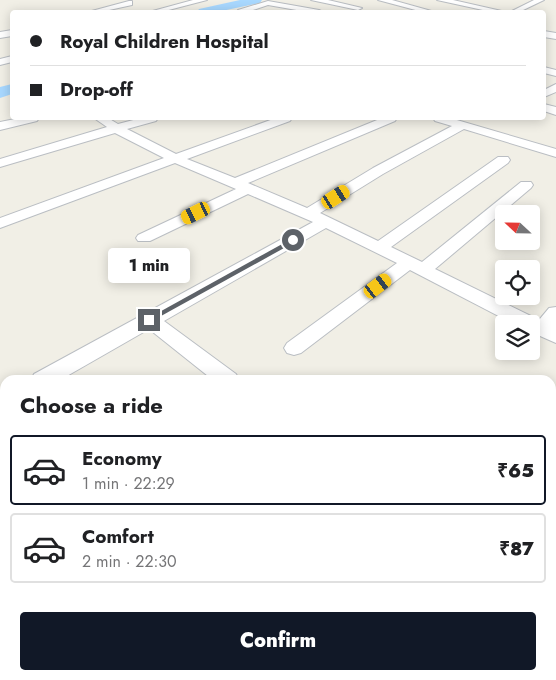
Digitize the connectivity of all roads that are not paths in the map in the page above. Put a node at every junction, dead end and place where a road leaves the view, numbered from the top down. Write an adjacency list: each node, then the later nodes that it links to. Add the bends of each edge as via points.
1 (118, 0): 8 (street, via 132,4)
2 (203, 0): 9 (street)
3 (315, 0): 7 (street)
4 (382, 0): 13 (street)
5 (441, 0): 14 (street)
6 (540, 0): 15 (street)
7 (368, 4): 12 (street)
8 (102, 10)
9 (161, 10)
10 (242, 10): 11 (street, via 268,3)
11 (308, 10)
12 (352, 10)
13 (424, 10)
14 (492, 10)
15 (518, 10)
16 (25, 120): 23 (street)
17 (103, 120): 24 (street)
18 (145, 120): 24 (street)
19 (278, 120): 26 (street)
20 (387, 120): 30 (street)
21 (446, 120): 22 (street)
22 (463, 125): 25 (street); 31 (street)
23 (0, 126)
24 (116, 128): 26 (street); 28 (street)
25 (556, 153)
26 (174, 158): 30 (street); 32 (street)
27 (503, 160): 35 (street)
28 (0, 163)
29 (526, 185): 36 (street)
30 (243, 186): 31 (street); 34 (street)
31 (308, 214): 33 (street)
32 (0, 223)
33 (324, 223): 35 (street); 39 (street)
34 (144, 238)
35 (379, 248): 36 (street)
36 (416, 266): 38 (street); 41 (street)
37 (556, 313): 40 (street)
38 (514, 315)
39 (149, 320): 42 (street); 43 (street)
40 (540, 328)
41 (294, 348)
42 (51, 375)
43 (221, 375)

